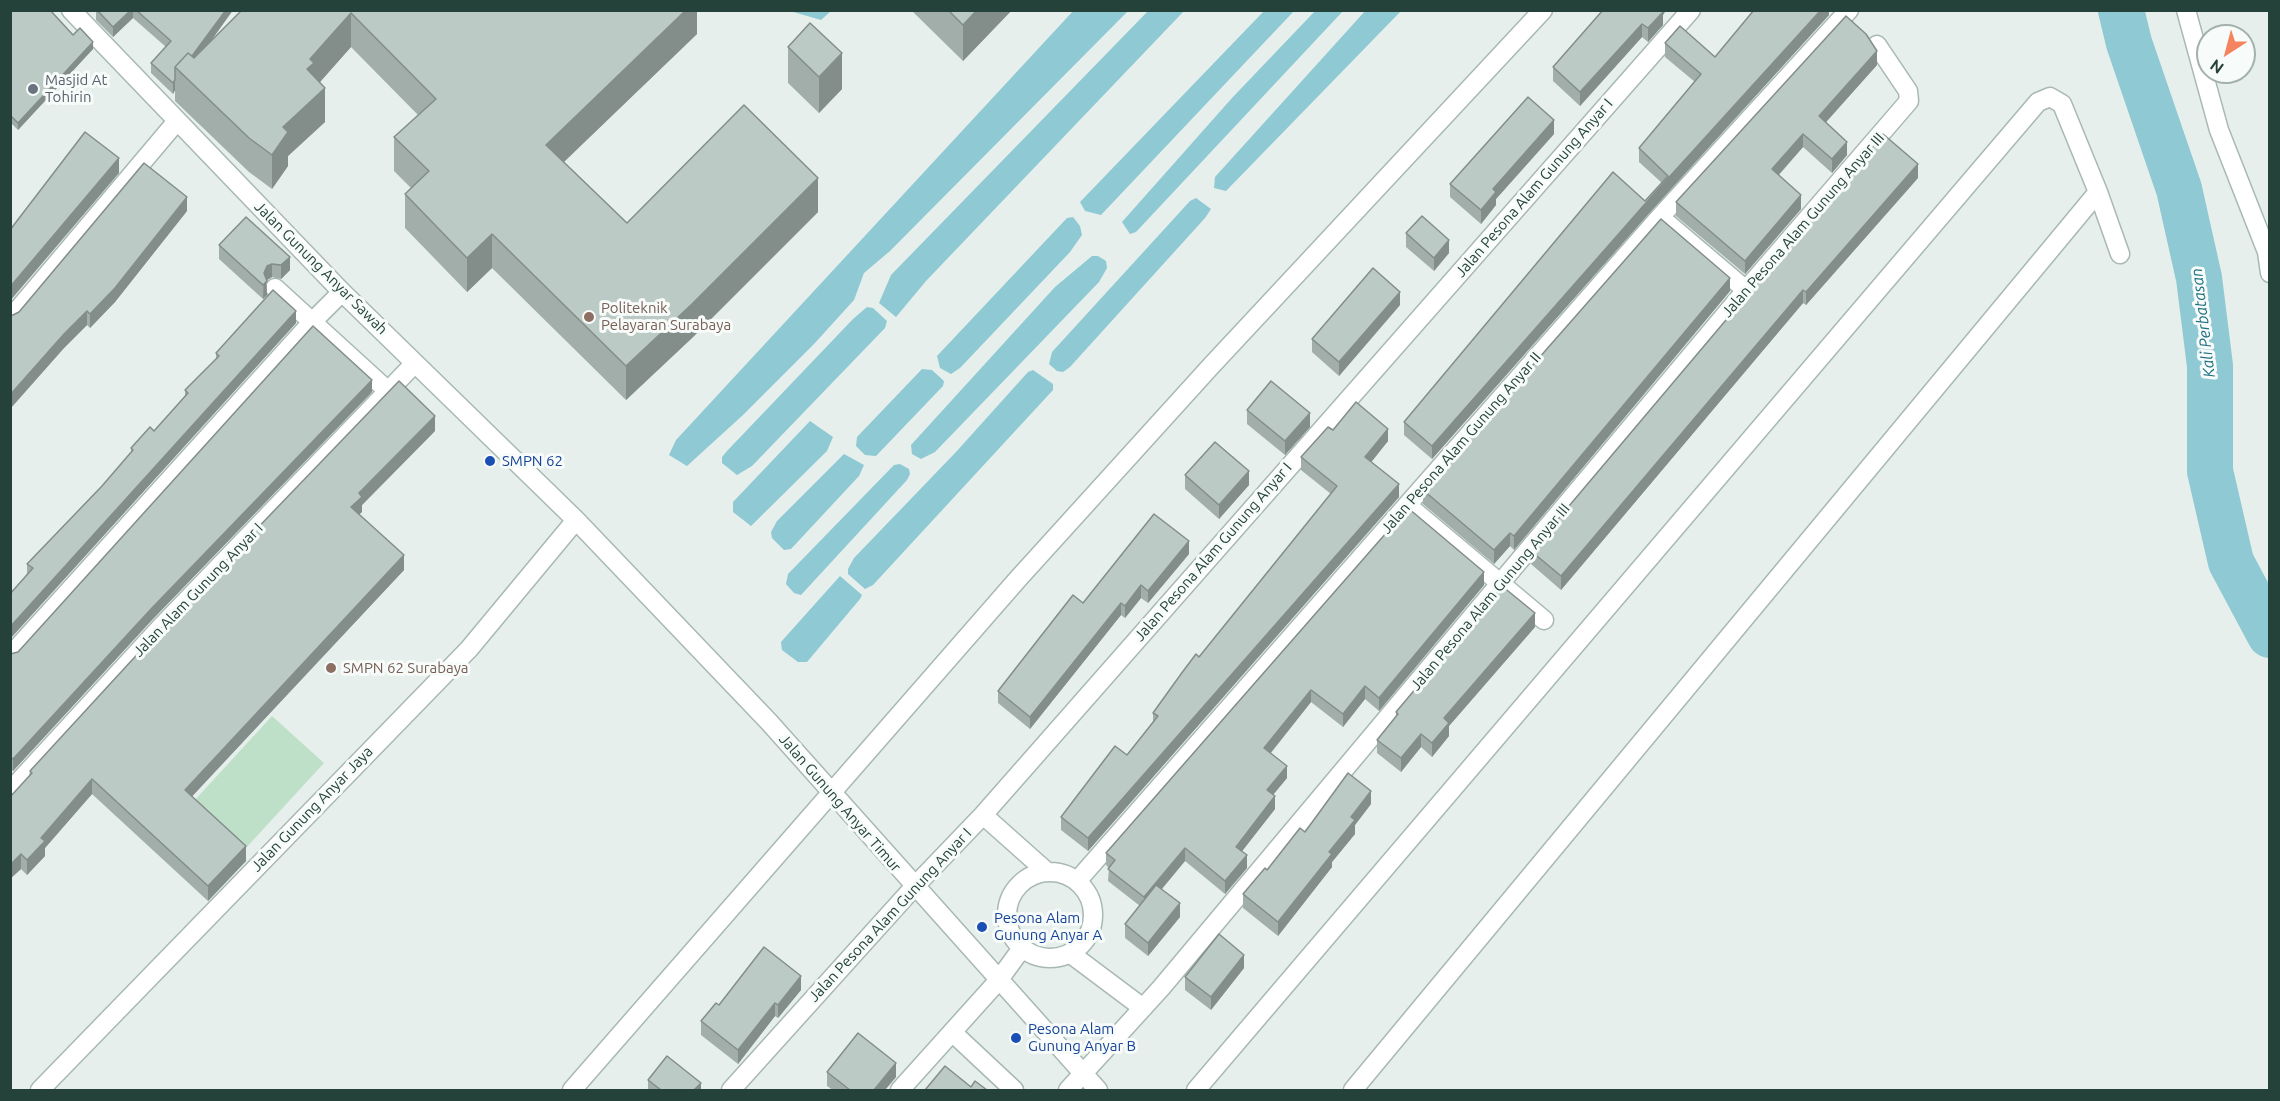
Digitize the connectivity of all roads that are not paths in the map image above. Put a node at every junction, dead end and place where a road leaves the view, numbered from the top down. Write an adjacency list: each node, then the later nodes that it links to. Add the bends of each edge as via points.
1 (71, 10): 7 (street, Jalan Gunung Anyar Sawah)
2 (1543, 10): 25 (street, via 1203,375)
3 (1691, 10): 26 (street, Jalan Pesona Alam Gunung Anyar I)
4 (1849, 10): 9 (street, Jalan Pesona Alam Gunung Anyar II)
5 (2186, 10): 11 (street, via 2219,130 2267,252)
6 (1877, 45): 13 (street, Jalan Pesona Alam Gunung Anyar III, via 1908,91 1909,101)
7 (177, 121): 14 (street, Jalan Gunung Anyar Sawah); 15 (street)
8 (2098, 192): 10 (street); 43 (street, via 2062,104 2050,97 2038,102); 44 (street)
9 (1659, 217): 13 (street); 19 (street, Jalan Pesona Alam Gunung Anyar II)
10 (2120, 254)
11 (2270, 273)
12 (275, 288): 16 (street)
13 (1746, 290): 21 (street, Jalan Pesona Alam Gunung Anyar III)
14 (342, 292): 16 (street); 17 (street, Jalan Gunung Anyar Sawah)
15 (10, 319)
16 (313, 321): 18 (street); 23 (street)
17 (415, 363): 18 (street, Jalan Alam Gunung Anyar I); 20 (street, Jalan Gunung Anyar Sawah)
18 (388, 391): 24 (street, Jalan Alam Gunung Anyar I)
19 (1407, 505): 21 (street); 28 (street, Jalan Pesona Alam Gunung Anyar II)
20 (576, 520): 25 (street, Jalan Gunung Anyar Timur, via 769,722); 36 (street, Jalan Gunung Anyar Jaya, via 469,649)
21 (1502, 584): 22 (street); 33 (street, Jalan Pesona Alam Gunung Anyar III)
22 (1544, 620)
23 (10, 656)
24 (10, 791)
25 (830, 792): 29 (street, Jalan Gunung Anyar Timur); 37 (street)
26 (983, 815): 27 (street); 29 (street, Jalan Pesona Alam Gunung Anyar I)
27 (1046, 871): 28 (street); 30 (street, via 1030,875 1008,901 1011,935)
28 (1078, 880): 31 (street, via 1089,894 1094,911 1092,928 1084,943)
29 (914, 886): 32 (street, Jalan Gunung Anyar Timur); 38 (street, Jalan Pesona Alam Gunung Anyar I)
30 (1022, 948): 31 (street, via 1054,958); 32 (street)
31 (1071, 954): 33 (street)
32 (998, 981): 34 (street); 35 (street, Jalan Gunung Anyar Timur)
33 (1143, 1008): 35 (street, Jalan Pesona Alam Gunung Anyar III)
34 (952, 1032): 39 (street); 40 (street)
35 (1083, 1072): 41 (street, Jalan Pesona Alam Gunung Anyar III); 42 (street, Jalan Gunung Anyar Timur)
36 (40, 1090)
37 (572, 1090)
38 (731, 1090)
39 (900, 1090)
40 (1014, 1090)
41 (1068, 1090)
42 (1098, 1090)
43 (1196, 1090)
44 (1353, 1090)

